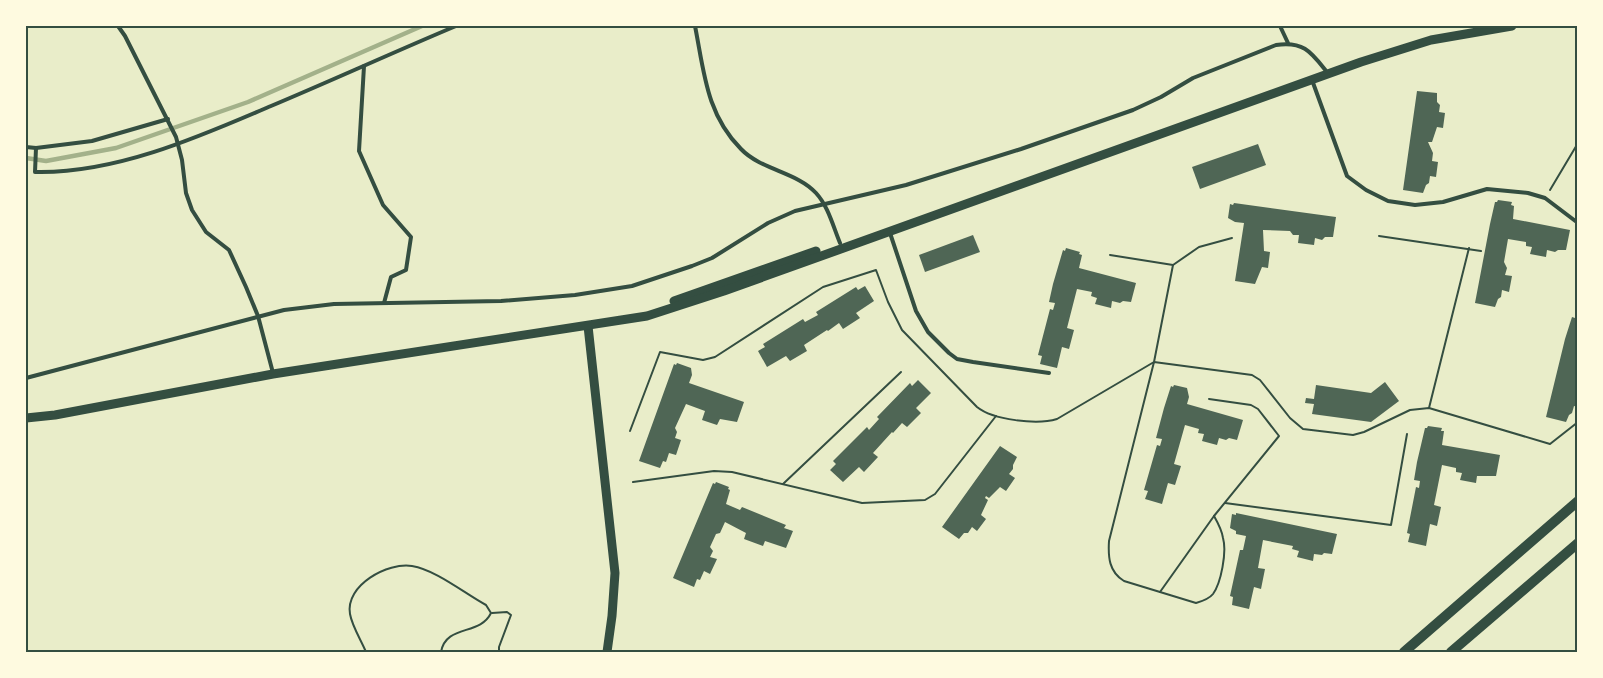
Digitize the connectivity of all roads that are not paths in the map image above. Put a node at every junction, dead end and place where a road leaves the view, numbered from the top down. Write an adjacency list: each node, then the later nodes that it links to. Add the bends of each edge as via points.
1 (118, 26): 10 (lane)
2 (456, 26): 7 (lane)
3 (695, 26): 14 (lane, via 707,91 733,141 750,157 815,191)
4 (1280, 26): 6 (lane)
5 (1512, 26): 8 (street, via 1431,40)
6 (1288, 43): 8 (lane, via 1304,48); 14 (lane, via 1193,78 1133,110 1010,153 906,185)
7 (364, 66): 11 (lane); 18 (lane, via 360,151 383,205 411,237 406,270 391,277)
8 (1329, 73): 9 (street)
9 (1311, 80): 15 (lane, via 1347,176 1366,190 1389,201 1415,205 1443,202 1487,189 1528,193 1545,198); 16 (street)
10 (168, 119): 11 (lane); 13 (lane, via 92,141)
11 (179, 145): 13 (lane, via 54,173 34,172); 19 (lane, via 188,202 206,232 229,250)
12 (26, 147): 13 (lane)
13 (36, 148)
14 (824, 203): 17 (lane); 18 (lane, via 779,217 692,266 632,286 501,301)
15 (1578, 223)
16 (889, 230): 17 (street); 20 (street, via 646,316); 21 (lane, via 916,311 928,332 949,353 957,359)
17 (840, 243): 20 (street)
18 (384, 303): 19 (lane, via 313,306)
19 (258, 316): 22 (lane); 23 (lane)
20 (588, 326): 22 (street); 27 (street, via 615,573)
21 (1049, 373)
22 (273, 374): 24 (street)
23 (26, 378)
24 (26, 418)
25 (1578, 501): 28 (main road)
26 (1578, 543): 29 (main road)
27 (607, 652)
28 (1404, 652)
29 (1451, 652)

